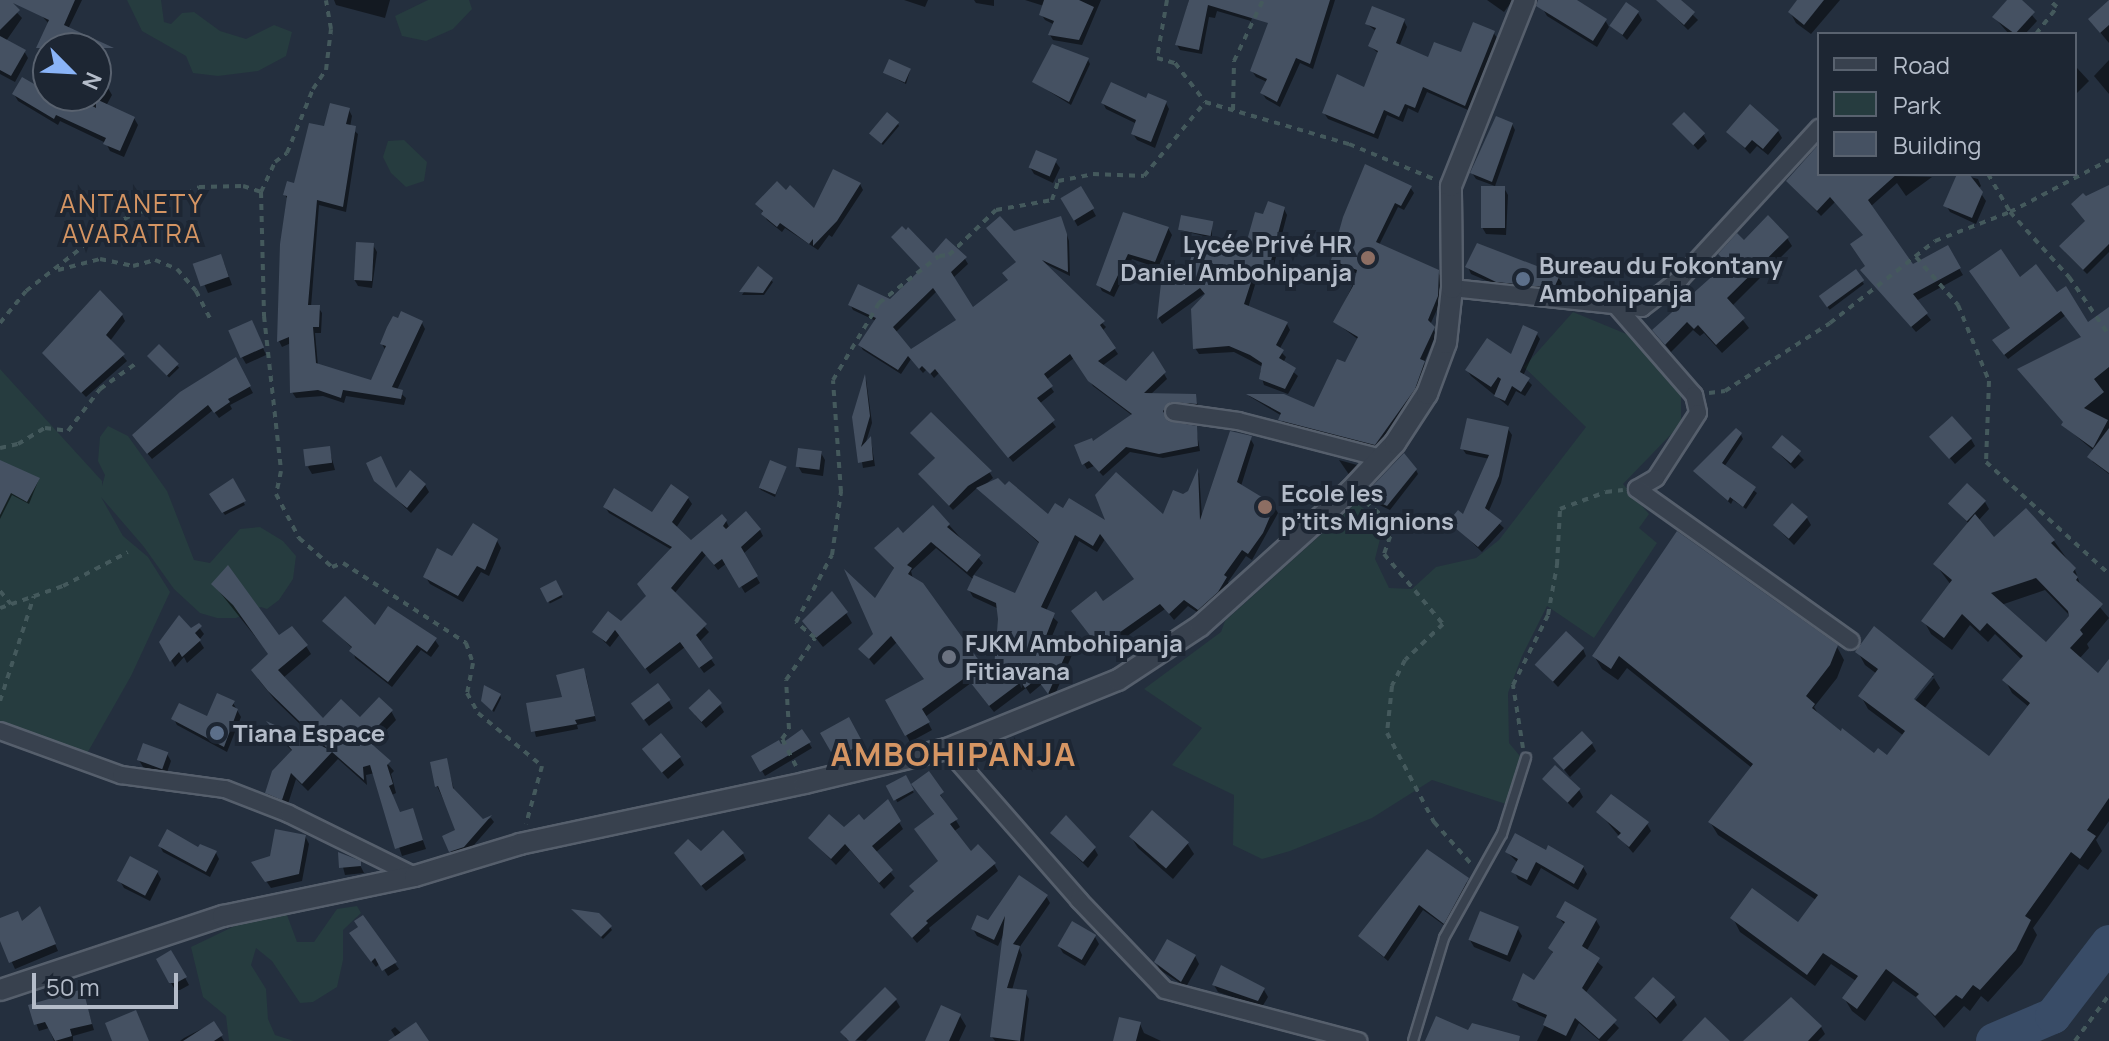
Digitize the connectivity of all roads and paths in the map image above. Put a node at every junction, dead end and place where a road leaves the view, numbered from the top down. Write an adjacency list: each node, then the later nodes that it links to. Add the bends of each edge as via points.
1 (326, 0): 13 (path, via 331,29 326,70 287,153 275,162)
2 (1167, 0): 7 (path, via 1157,58 1175,63)
3 (1263, 0): 8 (path, via 1234,61)
4 (1525, 0): 12 (street)
5 (2049, 0): 6 (path, via 2057,7)
6 (2038, 32)
7 (1205, 102): 8 (path); 40 (path, via 1144,176 1093,174 1058,181 1052,200 996,210 949,255 939,256 879,303 833,380 841,492 832,555 796,622 815,638 786,680 789,729 782,739)
8 (1233, 110): 12 (path, via 1349,144)
9 (1817, 130): 18 (street, via 1681,278 1642,308)
10 (2109, 160): 14 (path)
11 (1989, 176): 14 (path)
12 (1451, 186): 17 (street)
13 (261, 192): 16 (path, via 243,186 199,187 176,208 137,212 103,231); 41 (path, via 264,316 281,471 276,494 299,538 332,567 343,563 466,643 473,663 467,693 478,713 542,766)
14 (2010, 212): 15 (path, via 1935,241); 21 (path, via 2069,277)
15 (1916, 257): 23 (path, via 1830,323 1725,391); 30 (path, via 1958,305 1989,381 1986,462)
16 (55, 270): 19 (path, via 100,259 133,266 155,260 177,269); 20 (path, via 26,291)
17 (1452, 288): 18 (street); 26 (street, via 1446,343 1427,394)
18 (1618, 308): 23 (street)
19 (212, 322)
20 (0, 323)
21 (2109, 335)
22 (135, 364): 25 (path, via 100,389 68,431 45,428)
23 (1694, 395): 27 (street, via 1698,413 1656,478)
24 (1174, 412): 26 (street, via 1238,421)
25 (0, 448)
26 (1381, 458): 28 (street)
27 (1637, 489): 35 (street); 39 (path, via 1606,492 1560,509 1548,615 1513,685)
28 (1350, 491): 38 (street, via 1200,626 1118,680); 42 (path, via 1394,525 1384,554 1443,624 1405,660 1392,686 1387,733 1434,822)
29 (128, 552): 32 (path)
30 (2109, 574)
31 (0, 591): 33 (path)
32 (34, 596): 33 (path); 36 (path)
33 (11, 604): 34 (path)
34 (0, 608)
35 (1851, 641)
36 (0, 701)
37 (0, 731): 43 (street, via 121,775 225,789)
38 (947, 749): 40 (street); 46 (street, via 1165,990)
39 (1526, 758): 42 (lane, via 1502,834)
40 (805, 783): 41 (street)
41 (520, 844): 43 (street)
42 (1482, 875): 47 (lane, via 1444,938)
43 (415, 876): 44 (street, via 223,916)
44 (0, 990)
45 (2109, 995): 48 (path)
46 (1358, 1041)
47 (1413, 1041)
48 (2075, 1041)

